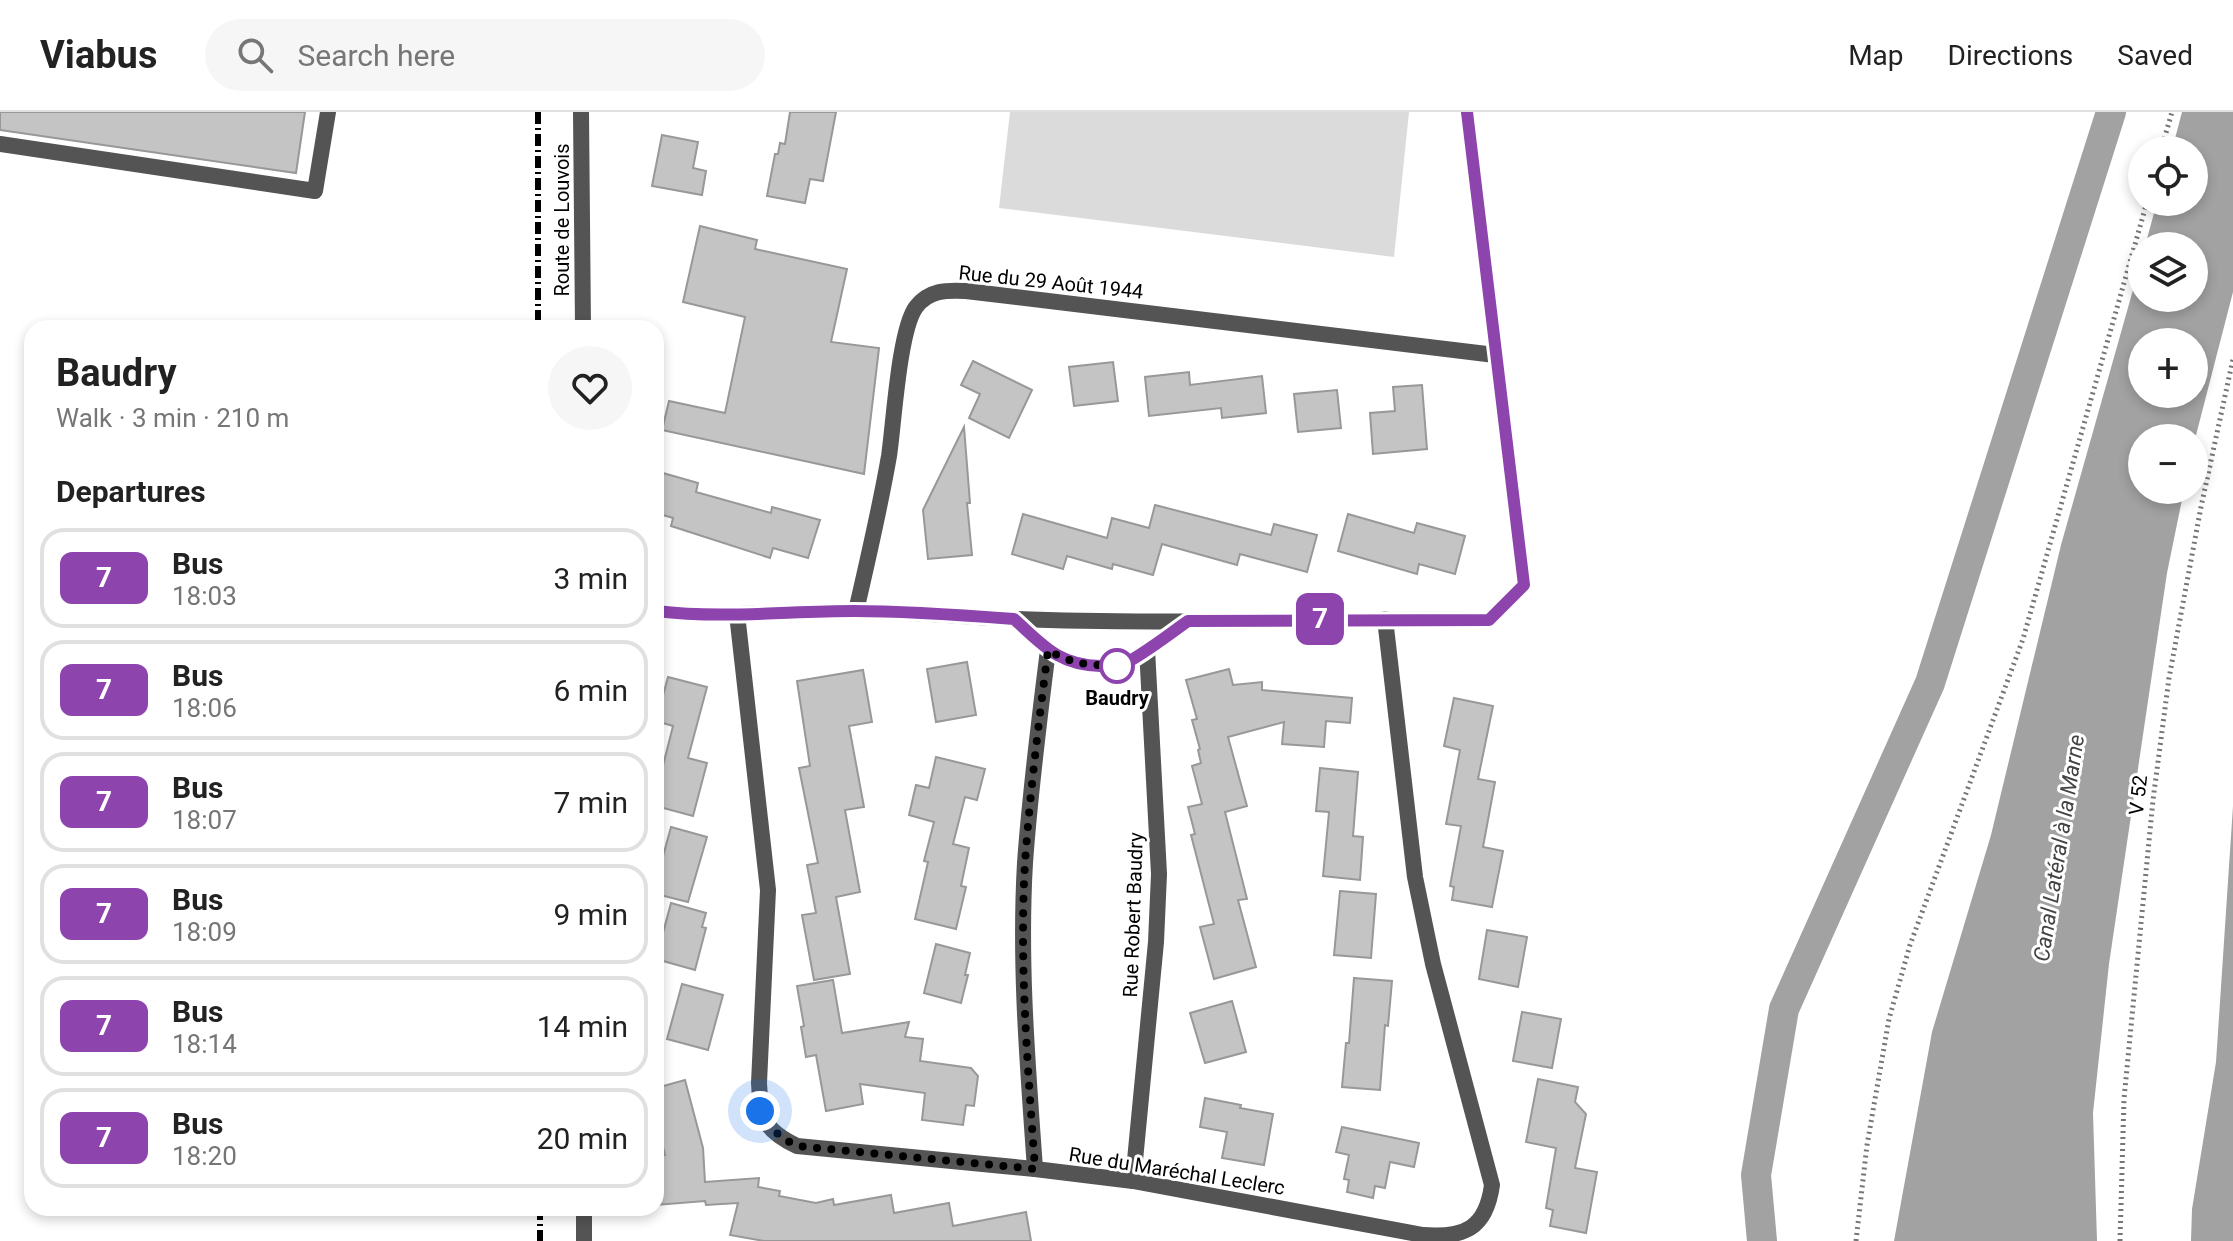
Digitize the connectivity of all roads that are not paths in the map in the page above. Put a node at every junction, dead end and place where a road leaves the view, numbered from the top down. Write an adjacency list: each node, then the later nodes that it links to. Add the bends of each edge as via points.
1 (328, 112): 4 (street, via 315,191)
2 (581, 112): 5 (street, Route de Louvois)
3 (1467, 112): 6 (street)
4 (0, 144)
5 (583, 320)
6 (1495, 355): 7 (street, Rue du 29 Août 1944, via 966,291 935,292 923,298 909,320 888,461); 11 (street, via 1524,585 1489,620)
7 (856, 611): 9 (street); 10 (street)
8 (664, 612): 9 (street)
9 (737, 614): 15 (street, Rue du Maréchal Leclerc, via 768,890 760,1111 769,1127 797,1146)
10 (1014, 619): 12 (street); 14 (street)
11 (1385, 619): 12 (street); 16 (street, Rue du Maréchal Leclerc, via 1415,877 1492,1185 1490,1202 1464,1233 1446,1237)
12 (1188, 621): 13 (street)
13 (1147, 649): 14 (street, via 1119,666 1068,661); 16 (street, Rue Robert Baudry, via 1159,874)
14 (1048, 650): 15 (street, via 1025,864)
15 (1035, 1169): 16 (street, Rue du Maréchal Leclerc)
16 (1133, 1181)
17 (584, 1216): 18 (street)
18 (584, 1241)

